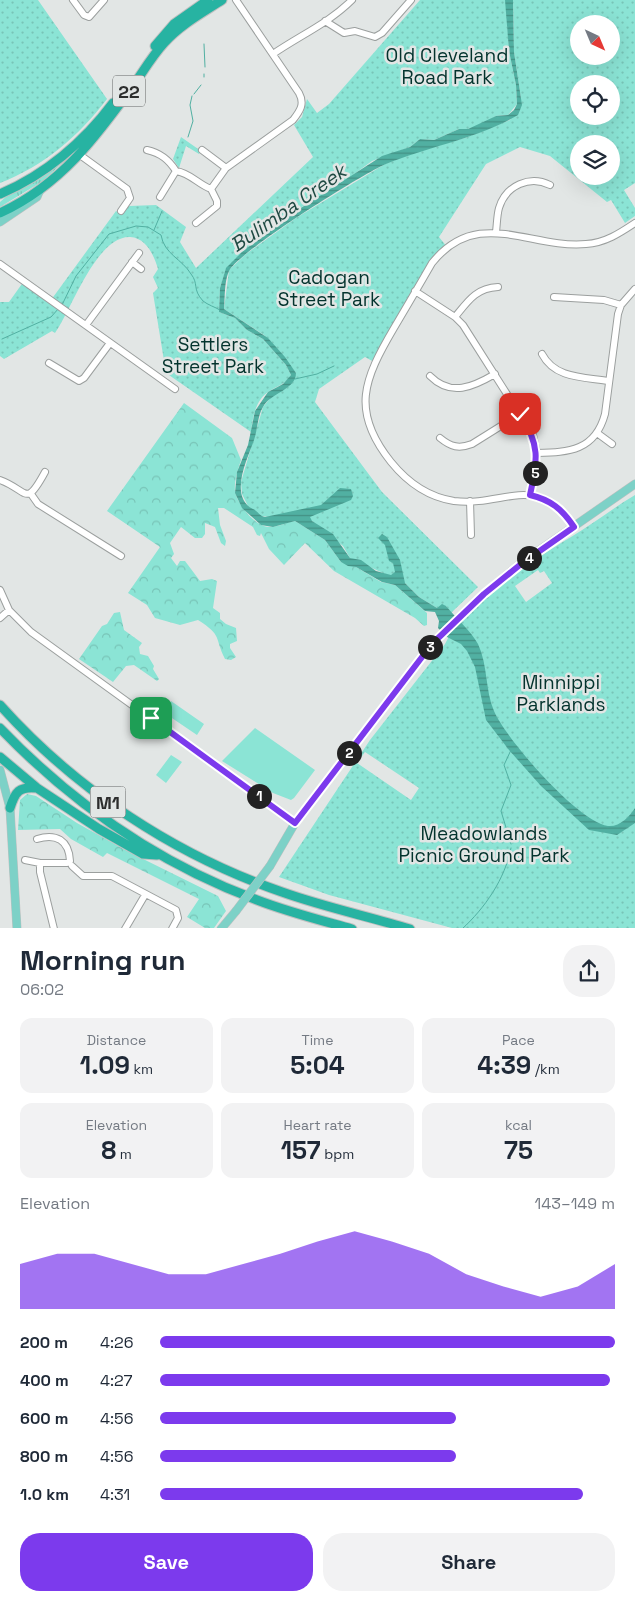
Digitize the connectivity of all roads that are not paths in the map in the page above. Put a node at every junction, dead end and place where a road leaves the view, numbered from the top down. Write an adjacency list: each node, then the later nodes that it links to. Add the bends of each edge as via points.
1 (73, 0): 2 (street, via 90,18)
2 (104, 0)
3 (208, 0): 18 (highway, 22, via 163,35 109,109 80,142 42,171)
4 (222, 0): 12 (highway, 22, via 164,42)
5 (236, 0): 9 (street)
6 (352, 0): 8 (street)
7 (411, 0): 8 (street, via 375,37 355,31 344,33)
8 (325, 21): 9 (street)
9 (273, 54): 13 (street, via 301,98 300,111 293,120)
10 (147, 150): 14 (street, via 171,162)
11 (202, 150): 13 (street)
12 (80, 155): 17 (highway, 22); 20 (street, via 127,189 130,198)
13 (226, 168): 16 (street)
14 (176, 171): 16 (street); 19 (street)
15 (550, 185): 25 (street, via 534,180 512,189 499,209)
16 (211, 189): 23 (street, via 218,201 217,206)
17 (40, 190): 21 (highway, 22); 22 (main road, via 37,197)
18 (0, 194)
19 (160, 197)
20 (121, 211)
21 (0, 213)
22 (0, 222)
23 (196, 223)
24 (635, 223): 25 (street, via 615,236 587,244)
25 (496, 232): 32 (street, via 469,235 447,247 432,263)
26 (139, 253): 27 (street)
27 (132, 262): 29 (street); 36 (street)
28 (0, 264): 36 (street)
29 (141, 269)
30 (498, 287): 35 (street, via 489,287 475,294)
31 (635, 289): 34 (street)
32 (415, 292): 35 (street); 54 (street, via 369,374 366,397 368,421 375,439 391,462 414,485 443,499)
33 (554, 297): 34 (street, via 604,300)
34 (621, 305): 42 (street)
35 (455, 317): 40 (street)
36 (86, 325): 37 (street)
37 (110, 343): 39 (street, via 79,381); 43 (street)
38 (542, 354): 42 (street, via 558,372)
39 (49, 363)
40 (495, 374): 41 (street, via 462,388 445,387); 44 (street)
41 (430, 376)
42 (609, 381): 45 (street, via 605,414)
43 (175, 389)
44 (520, 414): 46 (street, via 464,447 450,446); 48 (street, via 533,435)
45 (597, 433): 47 (street); 48 (street, via 571,451)
46 (440, 438)
47 (612, 444)
48 (537, 453): 53 (street)
49 (45, 472): 52 (street)
50 (0, 480): 52 (street, via 23,494)
51 (633, 486): 55 (main road)
52 (31, 494): 57 (street, via 38,504)
53 (530, 495): 54 (street); 55 (street, via 553,503)
54 (470, 501): 56 (street)
55 (574, 527): 67 (main road, via 521,564 432,644)
56 (471, 535)
57 (121, 556)
58 (0, 590): 59 (street)
59 (9, 610): 60 (street); 67 (street, via 31,632)
60 (0, 618)
61 (0, 705): 80 (highway, M1, via 31,738 84,784 168,841 220,868 276,890)
62 (0, 728): 69 (highway, M1, via 22,752 79,801)
63 (0, 757): 65 (highway)
64 (0, 770): 66 (main road)
65 (37, 788): 66 (highway, via 20,789 14,794); 69 (highway, via 127,846 143,854)
66 (10, 808): 74 (main road)
67 (295, 823): 78 (main road, bridge, via 270,866)
68 (37, 839): 72 (street, via 52,835 61,839 68,848)
69 (160, 855): 79 (highway, M1, via 258,901)
70 (25, 860): 71 (street)
71 (40, 863): 72 (street); 75 (street)
72 (70, 864): 73 (street, via 84,876 112,876)
73 (145, 895): 76 (street); 77 (street, via 176,910 178,918)
74 (17, 928)
75 (54, 928)
76 (125, 928)
77 (172, 928)
78 (221, 928)
79 (352, 928)
80 (410, 928)

